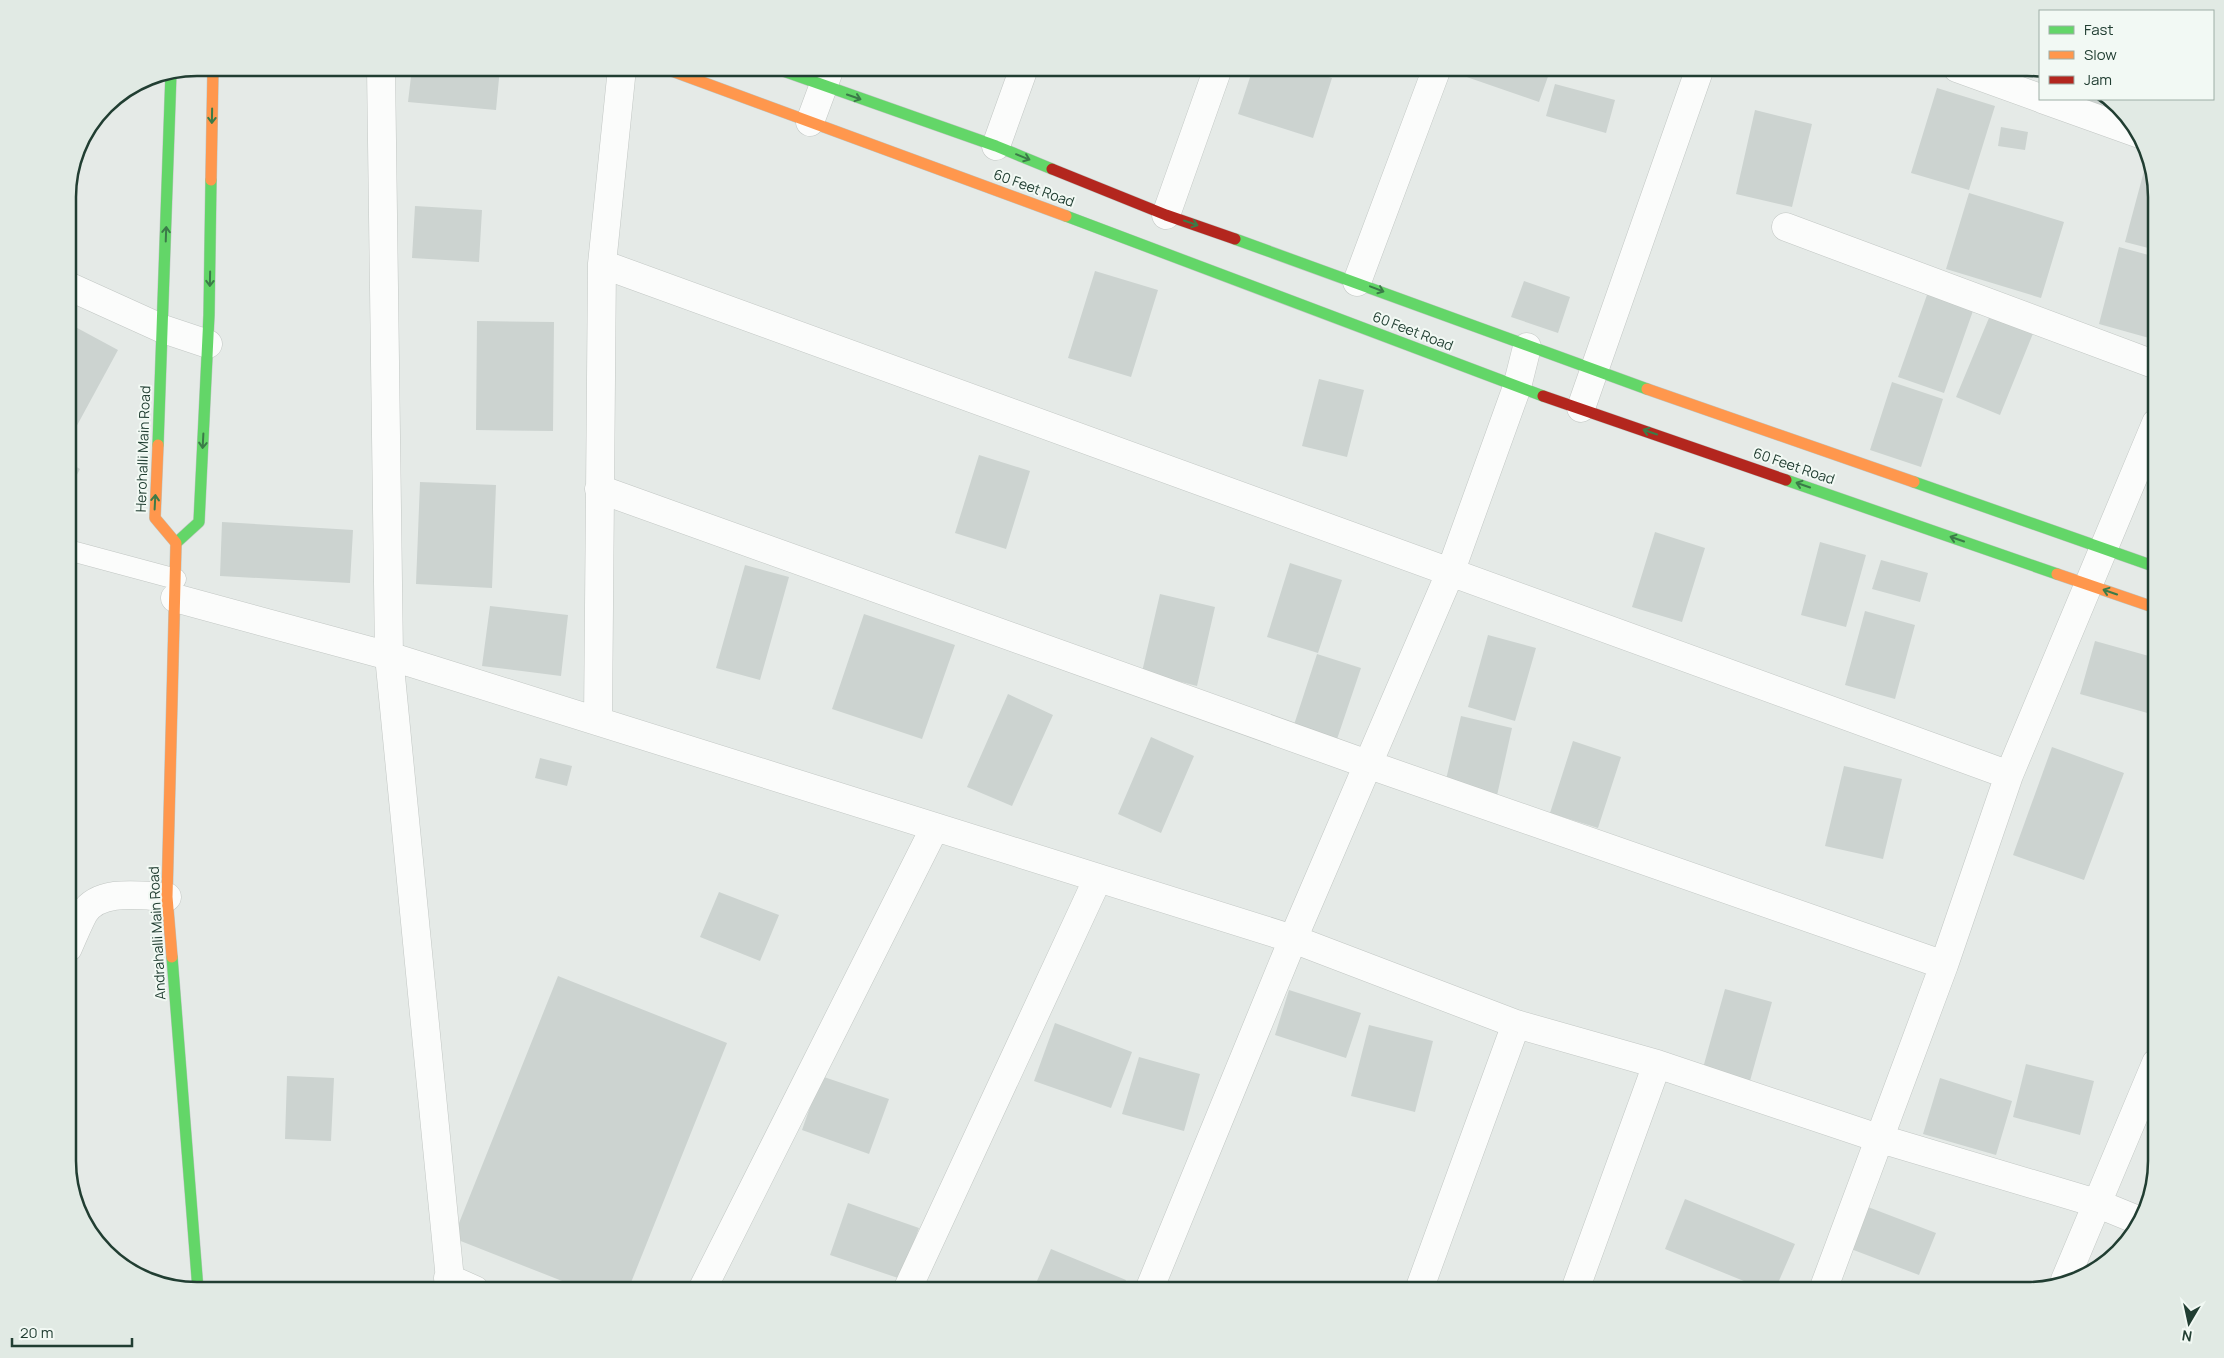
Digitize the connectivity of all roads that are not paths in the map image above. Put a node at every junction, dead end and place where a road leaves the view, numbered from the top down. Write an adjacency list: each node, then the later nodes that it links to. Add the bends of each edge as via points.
1 (213, 76): 23 (street, one-way to 23)
2 (381, 76): 39 (street)
3 (621, 76): 19 (street)
4 (686, 76): 14 (street, 60 Feet Road)
5 (1021, 76): 16 (street)
6 (1215, 76): 17 (street)
7 (1435, 76): 20 (street)
8 (1697, 76): 26 (street)
9 (1979, 76): 12 (street)
10 (827, 77): 14 (street); 16 (street, 60 Feet Road, one-way to 16)
11 (171, 79): 22 (street, Herohalli Main Road, one-way to 11)
12 (2039, 97)
13 (2046, 100): 15 (street)
14 (810, 122): 27 (street, 60 Feet Road, via 1135,241)
15 (2126, 129)
16 (996, 146): 17 (street, 60 Feet Road, one-way to 17)
17 (1166, 214): 20 (street, 60 Feet Road, one-way to 20)
18 (1786, 227): 25 (street)
19 (602, 264): 30 (street); 35 (street)
20 (1356, 282): 24 (street, 60 Feet Road, one-way to 24)
21 (77, 290): 22 (street)
22 (163, 329): 23 (street); 31 (street, Herohalli Main Road, one-way to 22, via 155,518)
23 (208, 344): 31 (street, one-way to 31, via 199,522)
24 (1527, 347): 26 (street, 60 Feet Road); 27 (street)
25 (2147, 362)
26 (1594, 371): 28 (street); 32 (street, 60 Feet Road)
27 (1517, 387): 28 (street, 60 Feet Road); 35 (street)
28 (1581, 408): 36 (street, 60 Feet Road, one-way to 28)
29 (2147, 445): 32 (street)
30 (599, 490): 40 (street); 41 (street)
31 (176, 543): 37 (street, Andrahalli Main Road)
32 (2105, 549): 34 (street, 60 Feet Road); 36 (street)
33 (77, 553): 37 (lane)
34 (2147, 564)
35 (1450, 573): 41 (street); 42 (street)
36 (2090, 585): 38 (street, 60 Feet Road, one-way to 36); 42 (street)
37 (176, 589): 39 (street); 45 (street, Andrahalli Main Road)
38 (2147, 605)
39 (389, 656): 40 (street); 57 (street)
40 (598, 721): 43 (street)
41 (1368, 764): 47 (street); 48 (street)
42 (2009, 775): 48 (street)
43 (935, 827): 44 (street); 58 (street)
44 (1098, 878): 47 (street); 59 (street)
45 (168, 897): 46 (street, via 109,896 85,912); 56 (street, Andrahalli Main Road)
46 (77, 929)
47 (1293, 939): 49 (street); 60 (street)
48 (1944, 965): 52 (street)
49 (1516, 1024): 50 (street); 61 (street)
50 (1657, 1064): 52 (street); 62 (street)
51 (2148, 1082): 53 (street)
52 (1881, 1139): 53 (street); 63 (street)
53 (2096, 1203): 54 (street); 55 (street)
54 (2133, 1218)
55 (2067, 1275)
56 (197, 1282)
57 (449, 1282)
58 (706, 1282)
59 (911, 1282)
60 (1152, 1282)
61 (1422, 1282)
62 (1579, 1282)
63 (1826, 1282)

